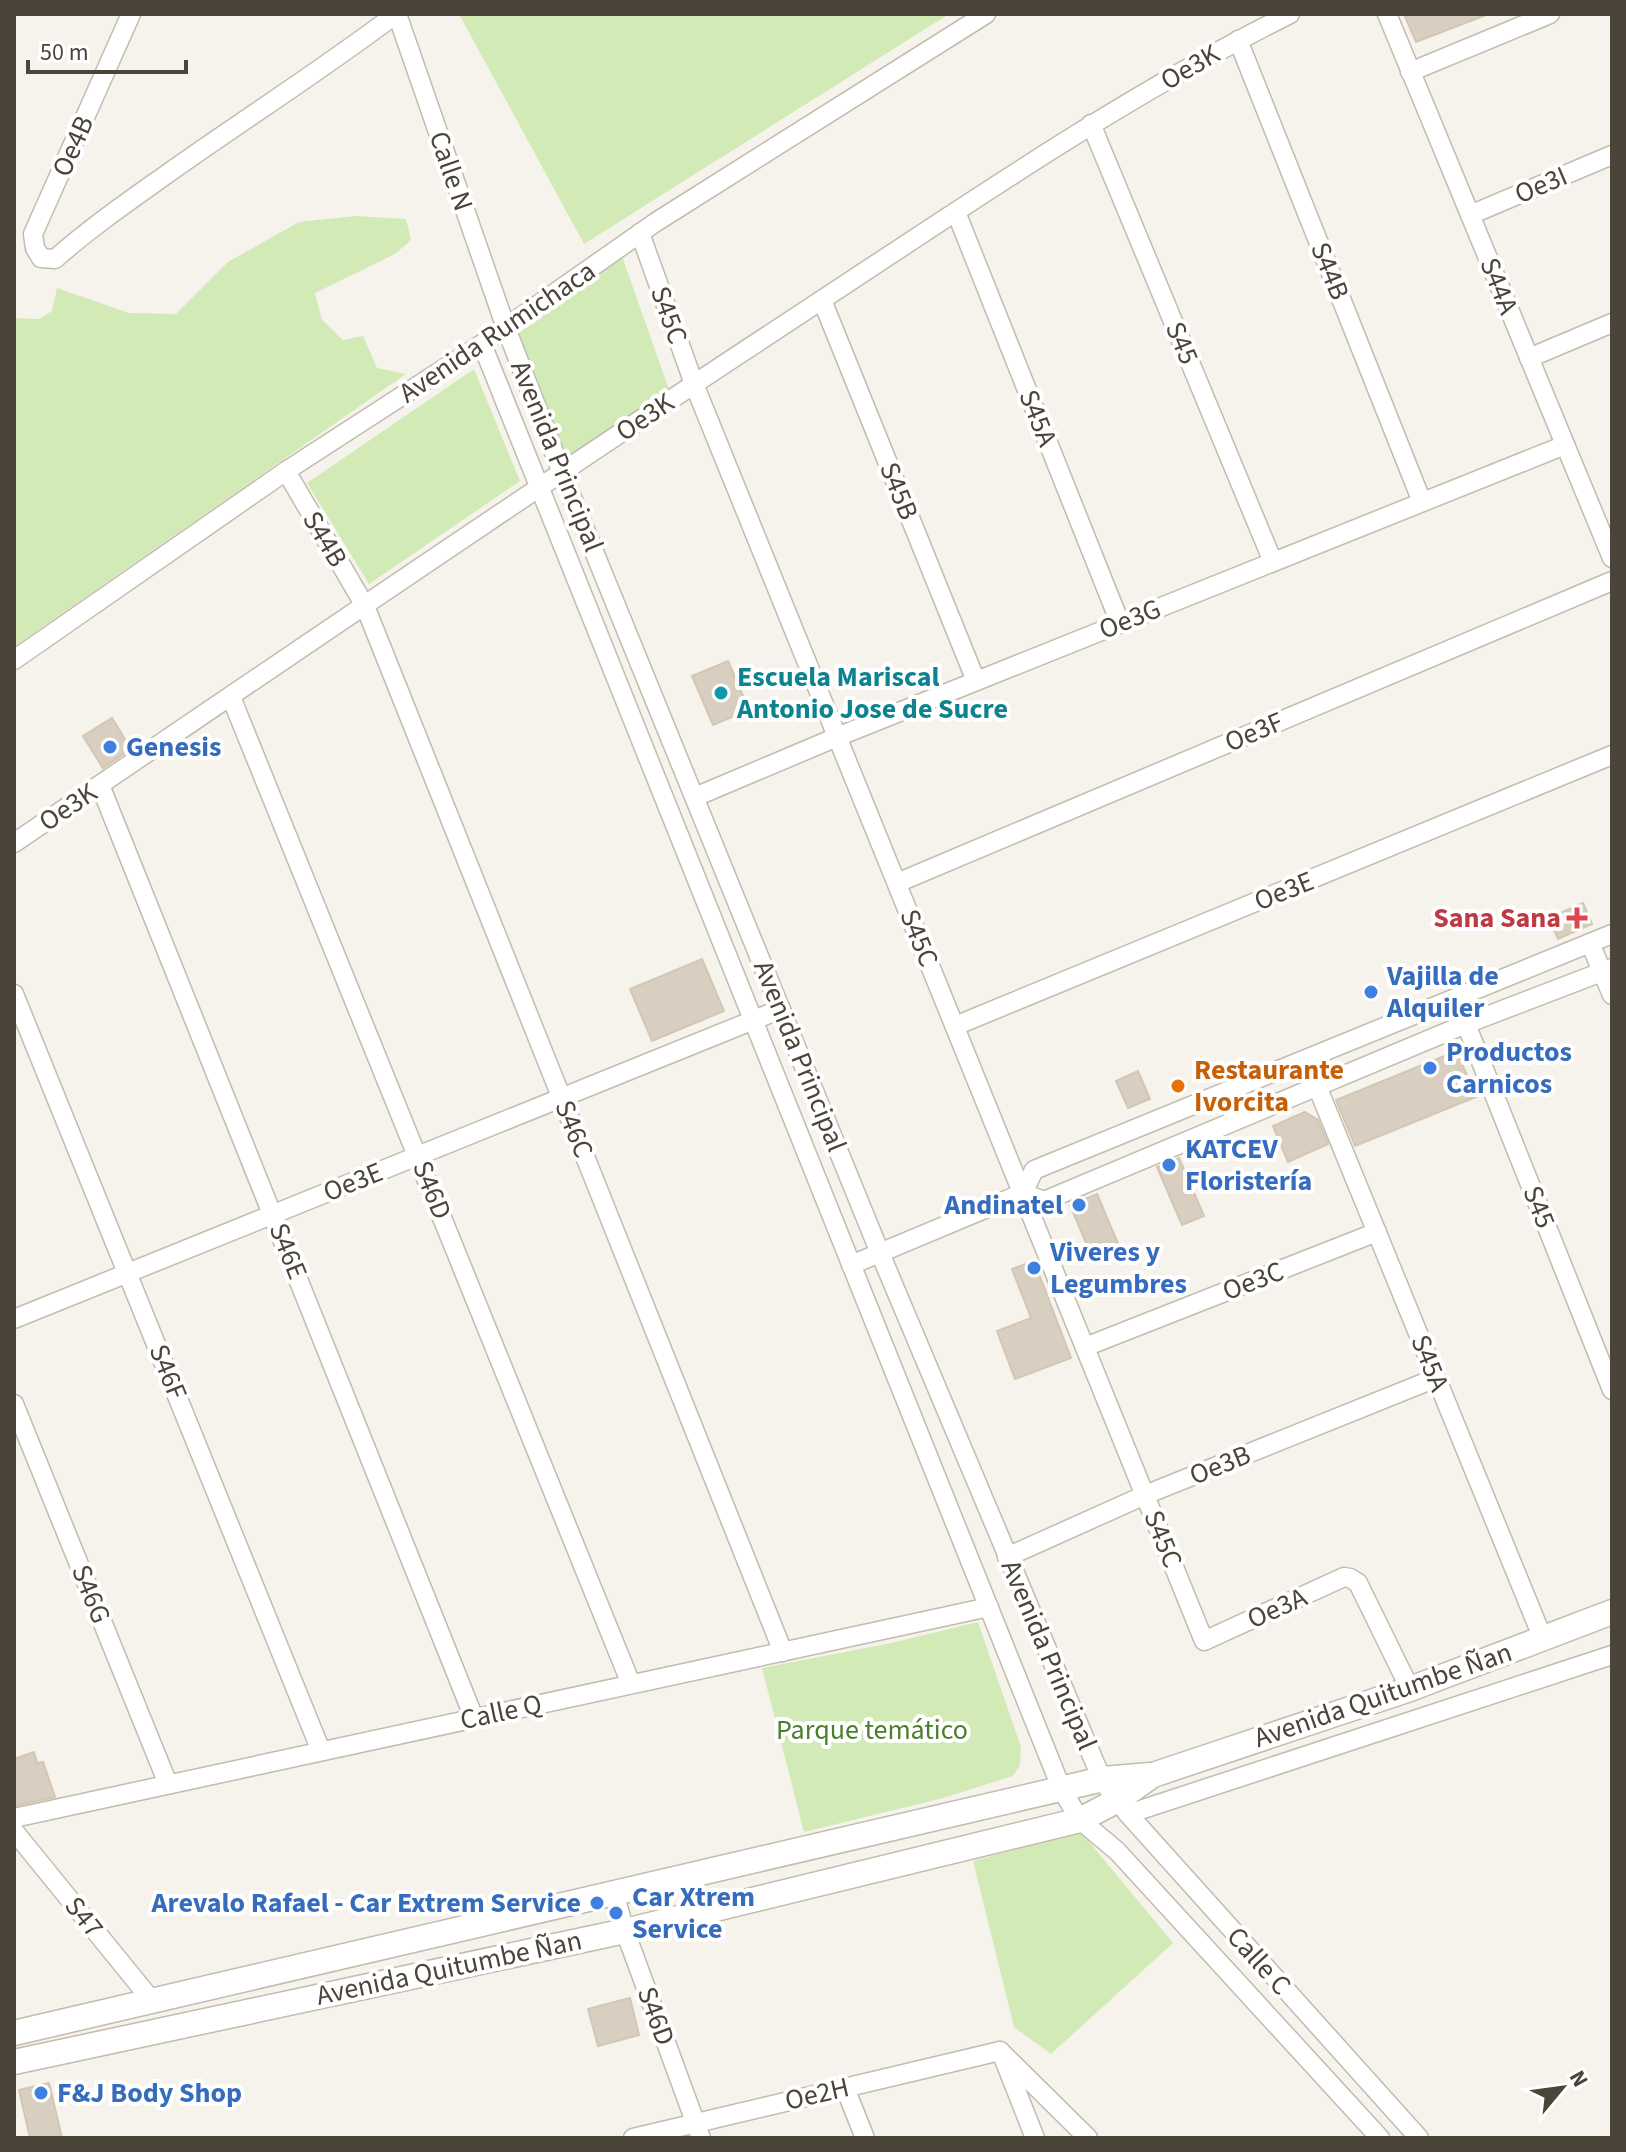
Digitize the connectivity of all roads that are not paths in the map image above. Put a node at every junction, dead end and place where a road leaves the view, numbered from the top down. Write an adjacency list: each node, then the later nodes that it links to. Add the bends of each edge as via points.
1 (131, 14): 2 (street, Oe4B, via 33,234 41,258 55,259 128,201)
2 (397, 14): 16 (street, Calle N)
3 (986, 14): 13 (street, Avenida Rumichaca)
4 (1290, 14): 7 (street, Oe3K)
5 (1387, 14): 8 (street, S44A)
6 (1550, 14): 8 (street)
7 (1238, 40): 9 (street, Oe3K); 24 (street, S44B)
8 (1410, 72): 12 (street, S44A)
9 (1091, 124): 11 (street, Oe3K); 26 (street, S45)
10 (1612, 155): 12 (street, Oe3I)
11 (956, 212): 14 (street, Oe3K); 29 (street, S45A)
12 (1470, 215): 18 (street, S44A)
13 (640, 233): 16 (street, Avenida Rumichaca); 19 (street, S45C)
14 (822, 300): 19 (street, Oe3K); 31 (street, S45B)
15 (1612, 323): 18 (street)
16 (506, 328): 17 (street, Avenida Rumichaca); 22 (street, Avenida Principal)
17 (482, 344): 21 (street, Avenida Rumichaca); 23 (street, Avenida Principal)
18 (1529, 358): 20 (street, S44A)
19 (694, 384): 22 (street, Oe3K); 33 (street, S45C)
20 (1565, 445): 24 (street, Oe3G); 25 (street, S44A)
21 (286, 471): 28 (street, S44B); 30 (street, Avenida Rumichaca)
22 (562, 473): 23 (street, Oe3K); 36 (street, Avenida Principal)
23 (540, 488): 28 (street, Oe3K); 45 (street, Avenida Principal)
24 (1422, 502): 26 (street, Oe3G)
25 (1612, 558)
26 (1273, 562): 29 (street, Oe3G)
27 (1612, 581): 38 (street, Oe3F)
28 (365, 606): 32 (street, Oe3K); 49 (street, S46C)
29 (1120, 623): 31 (street, Oe3G)
30 (14, 660)
31 (976, 681): 33 (street, Oe3G)
32 (231, 697): 35 (street, Oe3K); 50 (street, S46D)
33 (837, 737): 36 (street, Oe3G); 38 (street, S45C)
34 (1612, 755): 47 (street, Oe3E)
35 (100, 785): 37 (street, Oe3K); 52 (street, S46E)
36 (695, 797): 44 (street, Avenida Principal)
37 (14, 843)
38 (897, 883): 47 (street, S45C)
39 (1612, 934): 40 (street)
40 (1590, 943): 41 (street); 51 (street, via 1034,1170)
41 (1607, 970): 43 (street); 46 (street)
42 (14, 994): 56 (street, S46F)
43 (1612, 995)
44 (781, 1009): 45 (street, Oe3E); 54 (street, Avenida Principal)
45 (753, 1020): 49 (street, Oe3E); 55 (street, Avenida Principal)
46 (1466, 1024): 48 (street); 60 (street, S45)
47 (955, 1026): 51 (street, S45C)
48 (1317, 1086): 51 (street, via 1044,1201); 53 (street, S45A)
49 (562, 1097): 50 (street, Oe3E); 68 (street, S46C)
50 (418, 1155): 52 (street, Oe3E); 70 (street, S46D)
51 (1023, 1193): 54 (street); 58 (street, S45C)
52 (273, 1214): 56 (street, Oe3E); 72 (street, S46E)
53 (1377, 1232): 58 (street, Oe3C); 59 (street, S45A)
54 (880, 1253): 55 (street); 63 (street, Avenida Principal)
55 (851, 1265): 64 (street, Avenida Principal)
56 (128, 1273): 57 (street, Oe3E); 73 (street, S46F)
57 (14, 1319)
58 (1085, 1347): 62 (street, S45C)
59 (1436, 1378): 62 (street, Oe3B); 66 (street, S45A)
60 (1612, 1390)
61 (14, 1404): 74 (street, S46G)
62 (1145, 1495): 63 (street, Oe3B); 67 (street, S45C)
63 (1007, 1557): 76 (street, Avenida Principal)
64 (989, 1607): 68 (street, Calle Q); 75 (street, Avenida Principal)
65 (1612, 1612): 66 (street, Avenida Quitumbe Ñan)
66 (1543, 1639): 71 (street, Avenida Quitumbe Ñan)
67 (1204, 1641): 71 (street, Oe3A, via 1350,1578 1358,1583)
68 (783, 1652): 70 (street, Calle Q)
69 (1612, 1655): 76 (street)
70 (631, 1684): 72 (street, Calle Q)
71 (1410, 1689): 76 (street, Avenida Quitumbe Ñan, via 1153,1775)
72 (474, 1718): 73 (street, Calle Q)
73 (321, 1751): 74 (street, Calle Q)
74 (168, 1784): 77 (street, Calle Q)
75 (1062, 1790): 76 (street, Avenida Quitumbe Ñan); 78 (street, Calle C); 80 (street, Avenida Quitumbe Ñan)
76 (1112, 1794): 78 (street, Avenida Quitumbe Ñan); 93 (street, Calle C)
77 (14, 1818)
78 (1080, 1820): 81 (street, Avenida Quitumbe Ñan); 92 (street, Calle C, via 1117,1851)
79 (14, 1831): 82 (street, S47)
80 (614, 1893): 81 (street, S46D); 82 (street, Avenida Quitumbe Ñan)
81 (625, 1931): 85 (street, Avenida Quitumbe Ñan); 87 (street, S46D)
82 (153, 2002): 83 (street, Avenida Quitumbe Ñan)
83 (14, 2033)
84 (1000, 2051): 86 (street, Oe2H); 90 (street); 91 (street)
85 (14, 2062)
86 (845, 2088): 87 (street, Oe2H); 89 (street)
87 (698, 2130): 88 (street, Oe2H)
88 (633, 2138)
89 (865, 2138)
90 (1035, 2138)
91 (1088, 2138)
92 (1380, 2138)
93 (1419, 2138)

